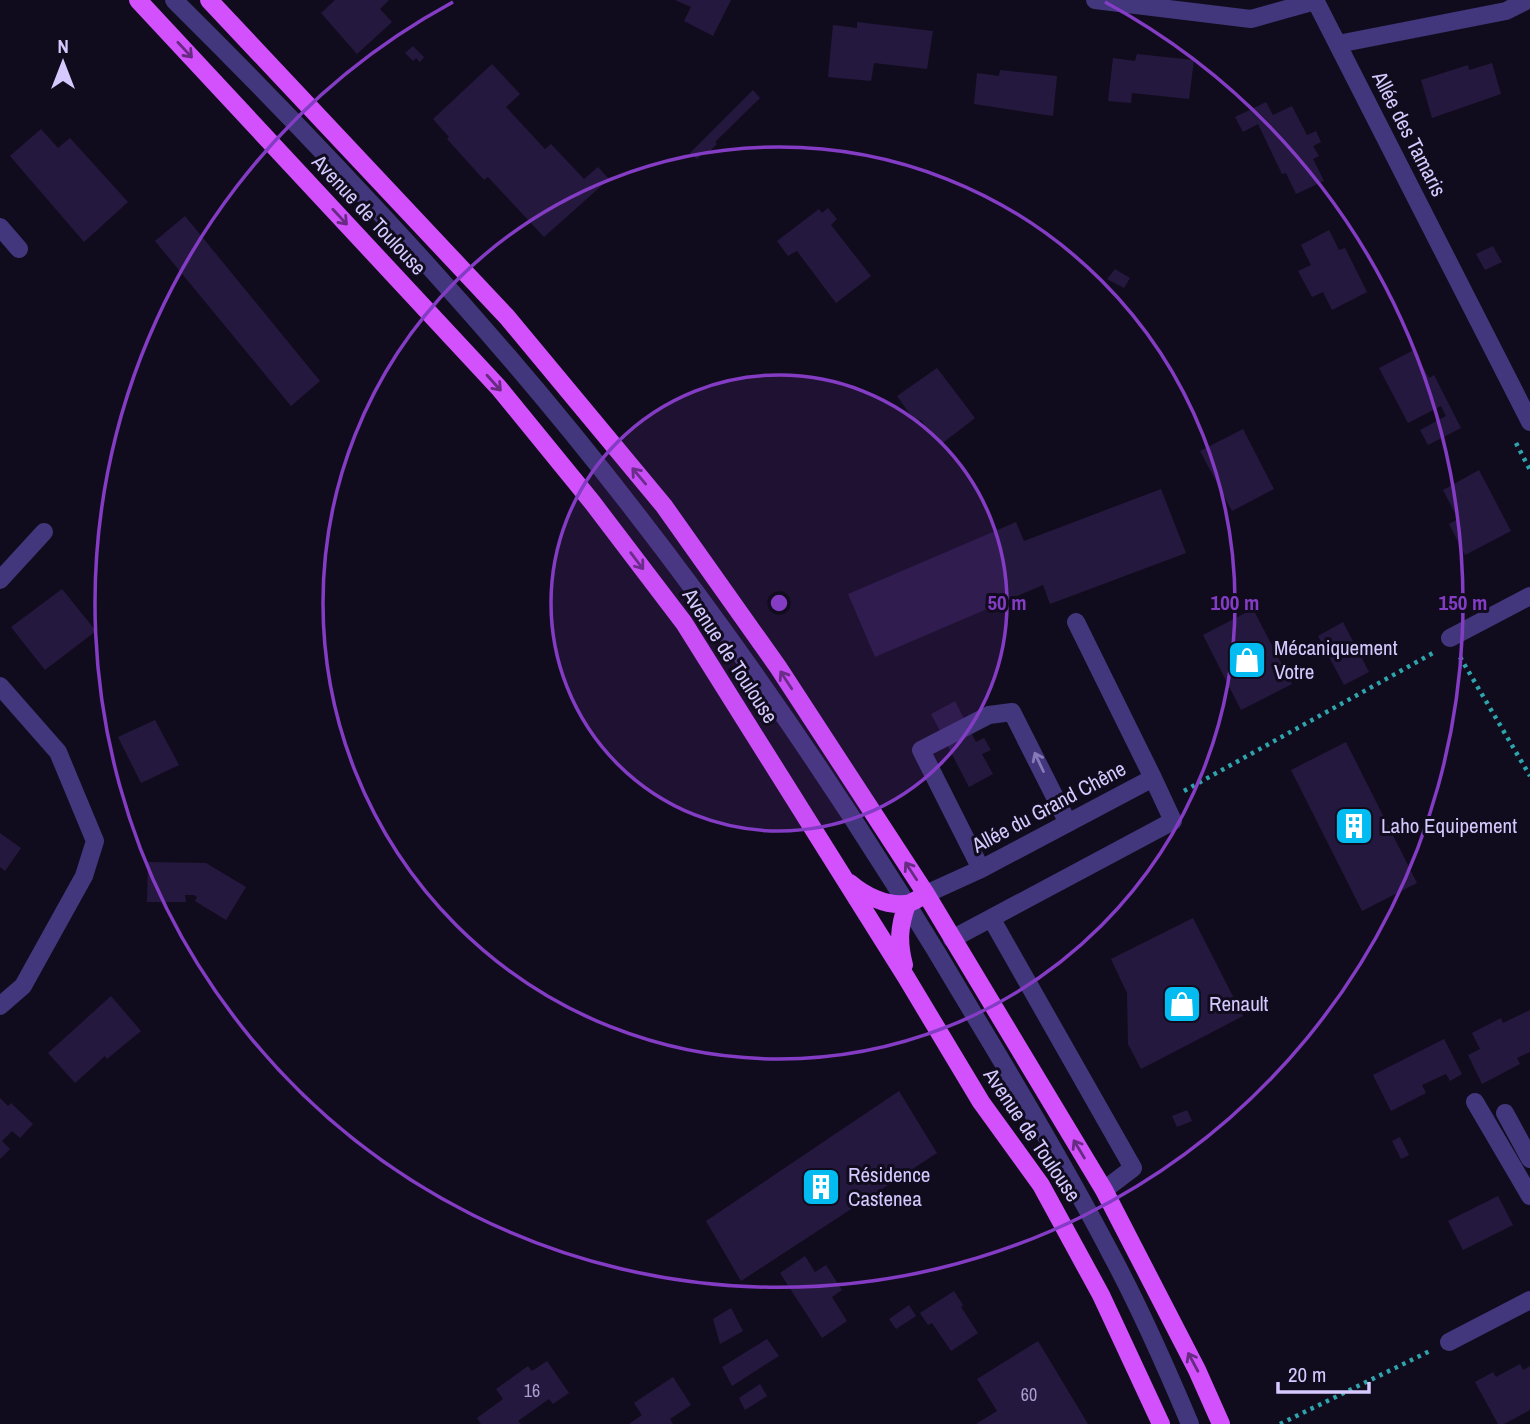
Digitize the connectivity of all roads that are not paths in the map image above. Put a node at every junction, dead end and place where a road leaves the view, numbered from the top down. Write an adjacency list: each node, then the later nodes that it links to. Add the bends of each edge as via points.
1 (138, 0): 20 (main road, Avenue de Toulouse, one-way to 20, via 499,388 592,502 684,623)
2 (174, 0): 22 (street, via 325,155 569,430 792,727)
3 (209, 0): 21 (main road, Avenue de Toulouse, one-way to 3, via 778,667 664,506 507,317)
4 (1095, 0): 5 (street, via 1251,19)
5 (1315, 0): 7 (street, Allée des Tamaris)
6 (1528, 0): 7 (street, via 1506,10)
7 (1338, 44): 10 (street, Allée des Tamaris)
8 (0, 227): 9 (street)
9 (19, 248)
10 (1530, 422)
11 (44, 532): 12 (street)
12 (0, 580)
13 (1530, 596): 15 (street)
14 (1076, 622): 17 (street)
15 (1450, 638)
16 (0, 686): 26 (street, via 58,752 95,841 84,876 23,986)
17 (1153, 778): 18 (street, Allée du Grand Chêne); 23 (street, Allée du Grand Chêne, via 1173,821)
18 (1068, 823): 19 (street, Allée du Grand Chêne); 19 (street, one-way to 19, via 1013,712 989,715 921,750)
19 (981, 869): 21 (street, Allée du Grand Chêne)
20 (843, 877): 22 (main road, via 881,901); 25 (main road, Avenue de Toulouse)
21 (926, 894): 22 (main road); 24 (main road, Avenue de Toulouse)
22 (907, 904): 25 (main road, via 898,943); 35 (street, via 1096,1225)
23 (991, 918): 24 (street); 30 (street, via 1133,1168)
24 (952, 939): 30 (main road, Avenue de Toulouse, one-way to 24)
25 (906, 977): 34 (main road, Avenue de Toulouse, via 981,1102 1053,1205)
26 (0, 1006)
27 (1475, 1102): 31 (street)
28 (1505, 1113): 29 (street)
29 (1530, 1159)
30 (1104, 1190): 36 (main road, Avenue de Toulouse, one-way to 30, via 1198,1370)
31 (1530, 1196)
32 (1530, 1300): 33 (street)
33 (1449, 1342)
34 (1161, 1424)
35 (1191, 1424)
36 (1221, 1424)

